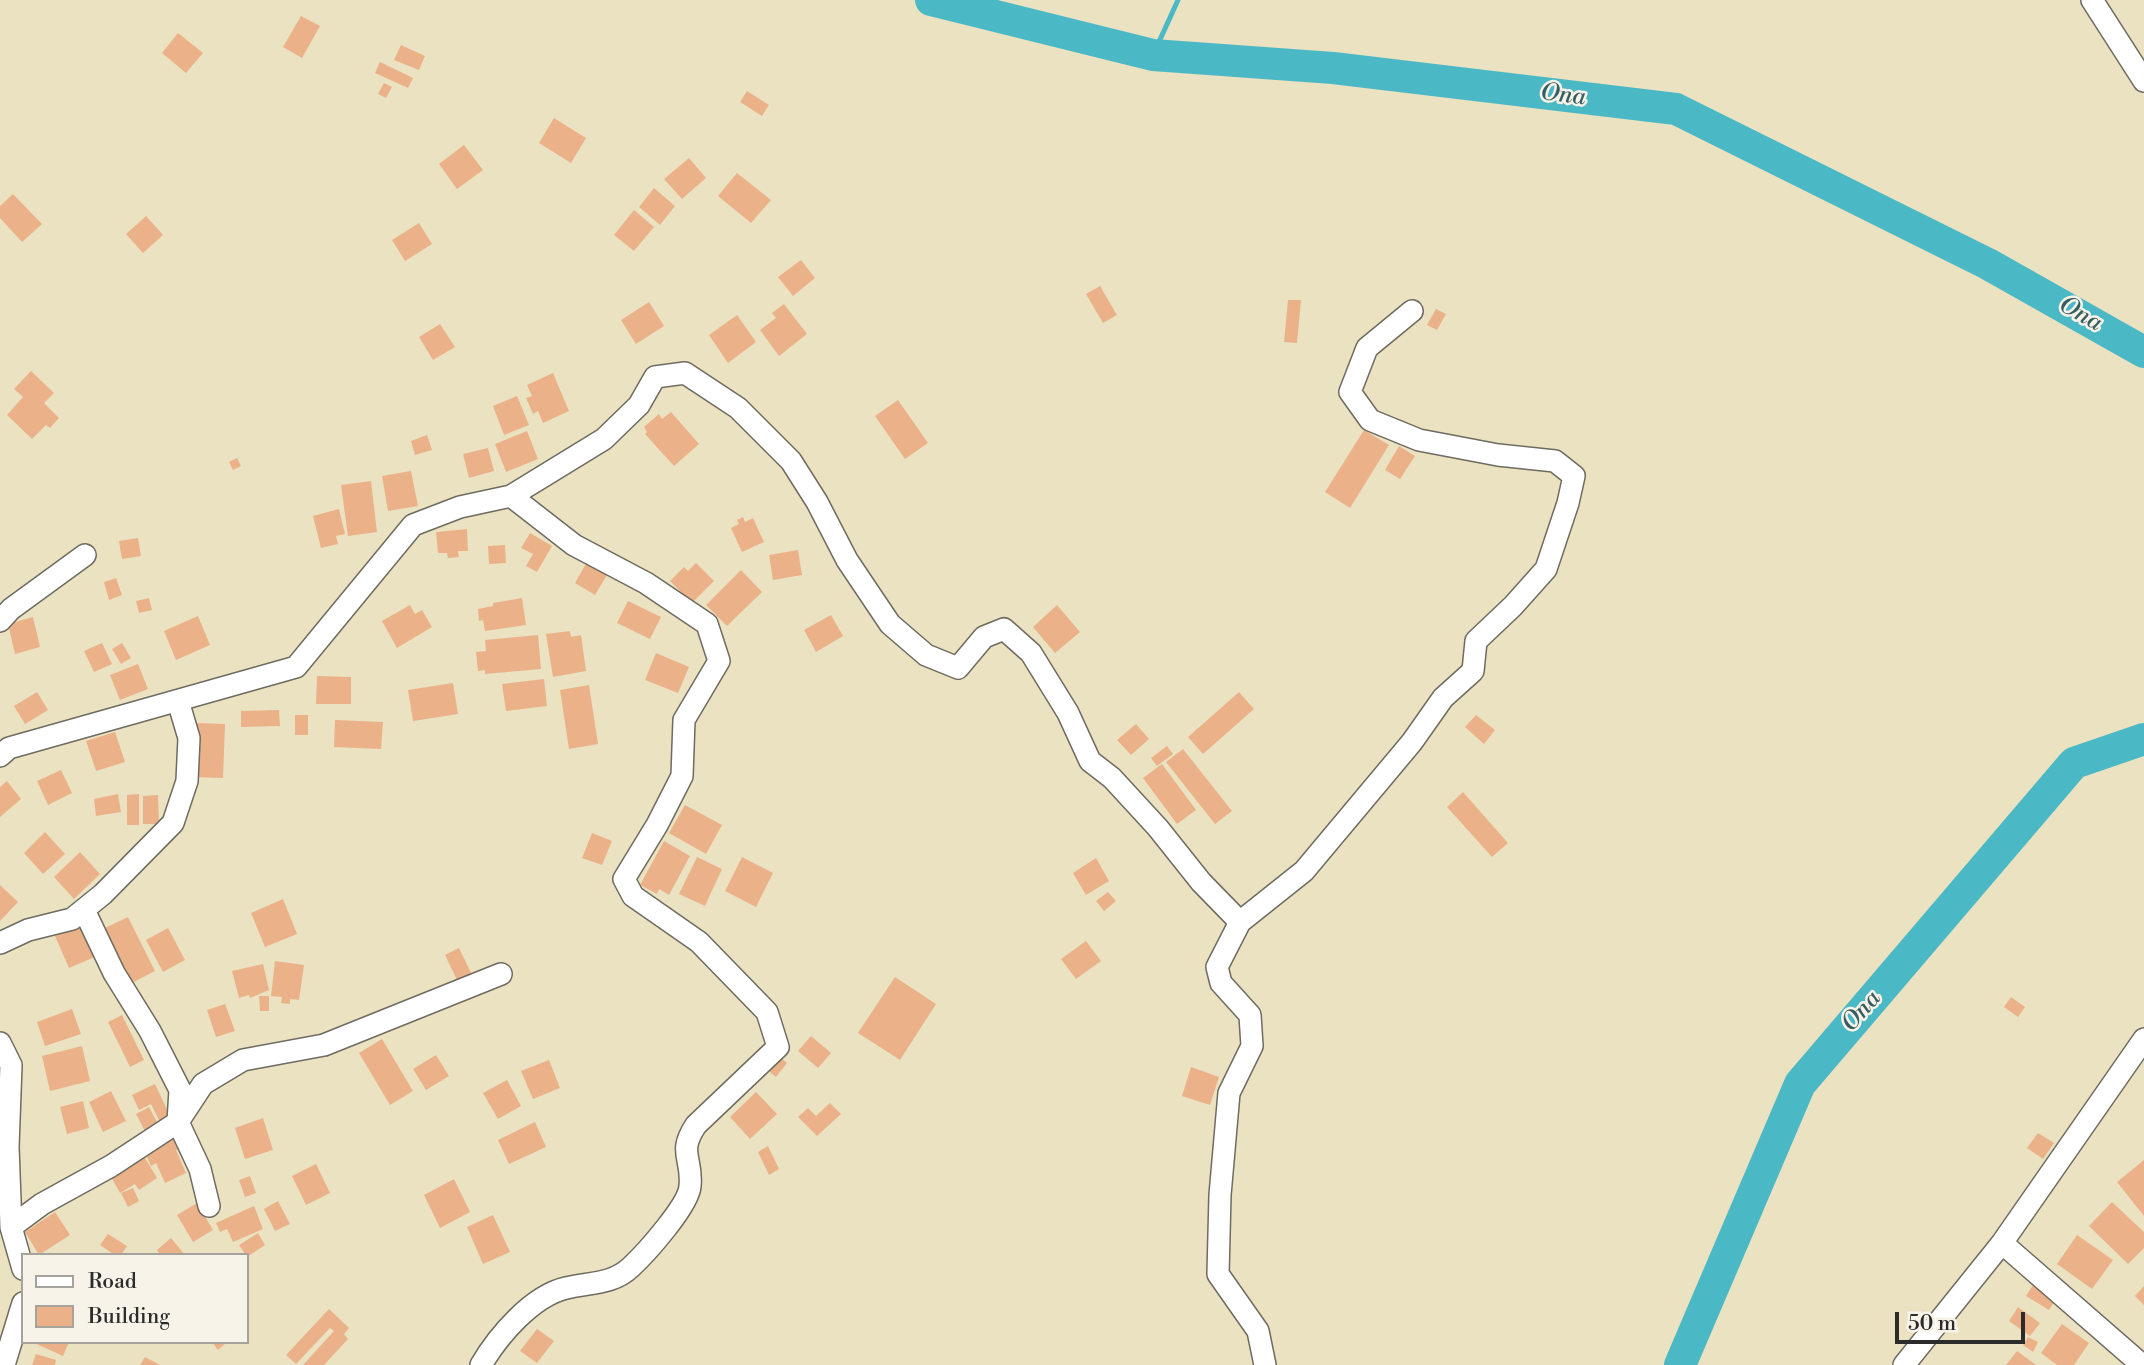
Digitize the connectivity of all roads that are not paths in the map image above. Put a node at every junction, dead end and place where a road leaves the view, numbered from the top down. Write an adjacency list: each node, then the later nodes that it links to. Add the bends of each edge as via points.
1 (2093, 0): 2 (street)
2 (2144, 81)
3 (1412, 311): 10 (street, via 1367,348 1350,392 1370,420 1419,440 1555,461 1574,476 1568,503 1546,569 1476,641 1473,671 1443,698 1304,871)
4 (511, 496): 7 (street, via 460,507 412,525 296,667); 10 (street, via 604,439 639,405 655,377 685,373 738,408 791,461 847,560 890,624 926,656 958,668 984,637 1004,629 1031,653 1069,713 1090,761 1121,788); 22 (street, via 574,545 646,583 707,624 719,662 684,720 682,776 624,879 633,896 699,942 767,1012 778,1047 688,1136 685,1149 691,1188 687,1199 630,1268 606,1282 564,1288 546,1297 506,1329)
5 (85, 555): 6 (street)
6 (0, 621)
7 (178, 701): 8 (street, via 9,748); 9 (street, via 189,738 187,781 173,823)
8 (0, 755)
9 (83, 909): 11 (street, via 72,919); 15 (street, via 180,1090)
10 (1240, 922): 23 (street, via 1217,967 1221,983 1250,1015 1252,1046 1229,1093 1218,1274 1258,1331)
11 (0, 943)
12 (501, 974): 15 (street, via 324,1045 243,1059 203,1084)
13 (2144, 1039): 18 (street)
14 (0, 1043): 17 (street, via 11,1065)
15 (178, 1122): 16 (street, via 200,1169); 17 (street)
16 (209, 1206)
17 (11, 1227): 19 (street)
18 (2003, 1243): 24 (street); 25 (street)
19 (21, 1262)
20 (21, 1310): 21 (street)
21 (4, 1365)
22 (481, 1365)
23 (1265, 1365)
24 (1904, 1365)
25 (2142, 1365)

